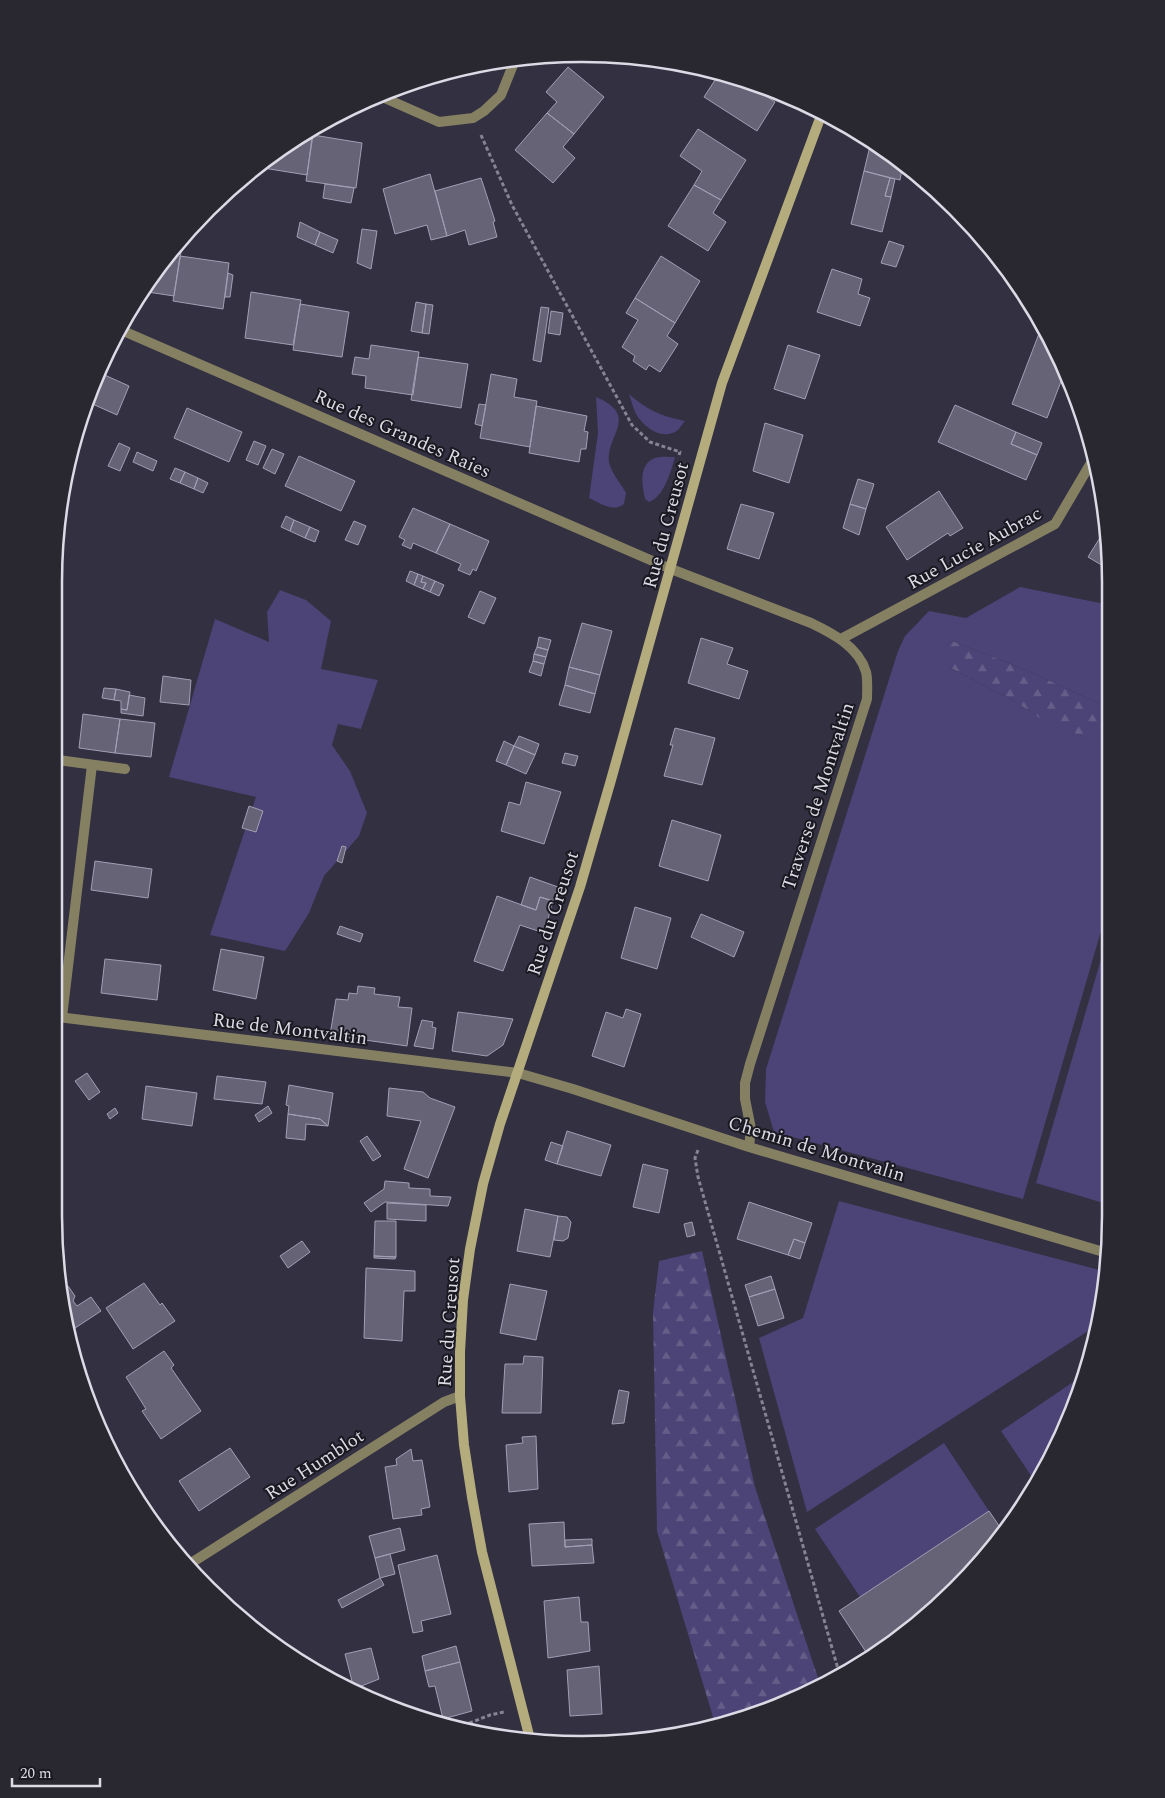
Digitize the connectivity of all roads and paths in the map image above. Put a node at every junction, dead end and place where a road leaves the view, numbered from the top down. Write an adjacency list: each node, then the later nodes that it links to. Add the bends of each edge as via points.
1 (512, 67): 3 (street, via 502,96)
2 (389, 100): 3 (street, via 439,122)
3 (472, 118): 6 (path, via 512,205 632,425 650,442 680,452)
4 (820, 120): 8 (street, Rue du Creusot, via 722,383)
5 (127, 332): 8 (street, Rue des Grandes Raies)
6 (678, 460)
7 (1089, 466): 9 (street, Rue Lucie Aubrac, via 1055,524)
8 (671, 569): 9 (street, Traverse de Montvaltin, via 811,623); 15 (street, Rue du Creusot, via 580,887)
9 (840, 639): 17 (street, Traverse de Montvaltin, via 860,658 866,671 867,699 750,1064 745,1084 751,1129)
10 (63, 761): 11 (street)
11 (92, 765): 12 (street); 13 (street)
12 (125, 769)
13 (63, 993)
14 (63, 1017): 15 (street, Rue de Montvaltin)
15 (518, 1073): 16 (street, Chemin de Montvalin); 19 (street, Rue du Creusot, via 486,1175 470,1249 463,1300)
16 (704, 1132): 17 (street, Chemin de Montvalin); 21 (path, via 695,1158 698,1177)
17 (749, 1147): 18 (street, Chemin de Montvalin)
18 (1101, 1251)
19 (460, 1396): 20 (street, Rue Humblot, via 444,1402); 22 (street, Rue du Creusot, via 464,1445 479,1534)
20 (195, 1561)
21 (838, 1668)
22 (522, 1708): 23 (path); 24 (street, Rue du Creusot)
23 (469, 1723)
24 (528, 1732)

